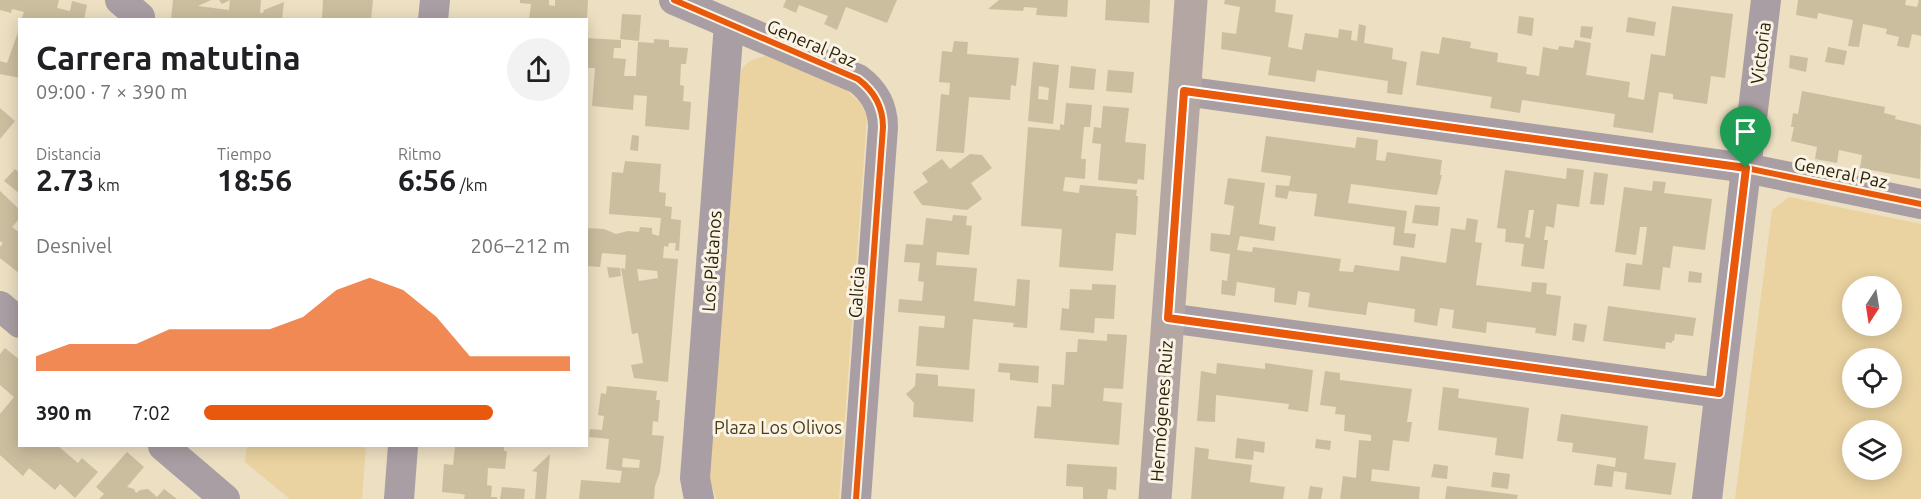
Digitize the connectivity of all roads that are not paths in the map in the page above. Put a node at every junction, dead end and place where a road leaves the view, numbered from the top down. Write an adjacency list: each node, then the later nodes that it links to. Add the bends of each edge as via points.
1 (435, 0): 5 (street)
2 (674, 0): 6 (street, General Paz)
3 (1191, 0): 8 (street, Hermógenes Ruiz)
4 (1766, 0): 9 (street, Victoria)
5 (434, 18)
6 (729, 24): 7 (street, General Paz, via 858,79); 19 (street, Los Plátanos, via 695,478)
7 (870, 89): 20 (street, Galicia, via 880,106 883,127)
8 (1184, 91): 9 (street, General Paz); 12 (street, Hermógenes Ruiz)
9 (1746, 168): 10 (street, General Paz); 14 (street, Victoria)
10 (1921, 204)
11 (0, 306): 13 (street)
12 (1168, 318): 14 (street); 21 (street, Hermógenes Ruiz)
13 (18, 321)
14 (1719, 393): 22 (street, Victoria)
15 (164, 447): 17 (street)
16 (403, 447): 18 (street)
17 (225, 499)
18 (399, 499)
19 (699, 499)
20 (856, 499)
21 (1155, 499)
22 (1707, 499)

